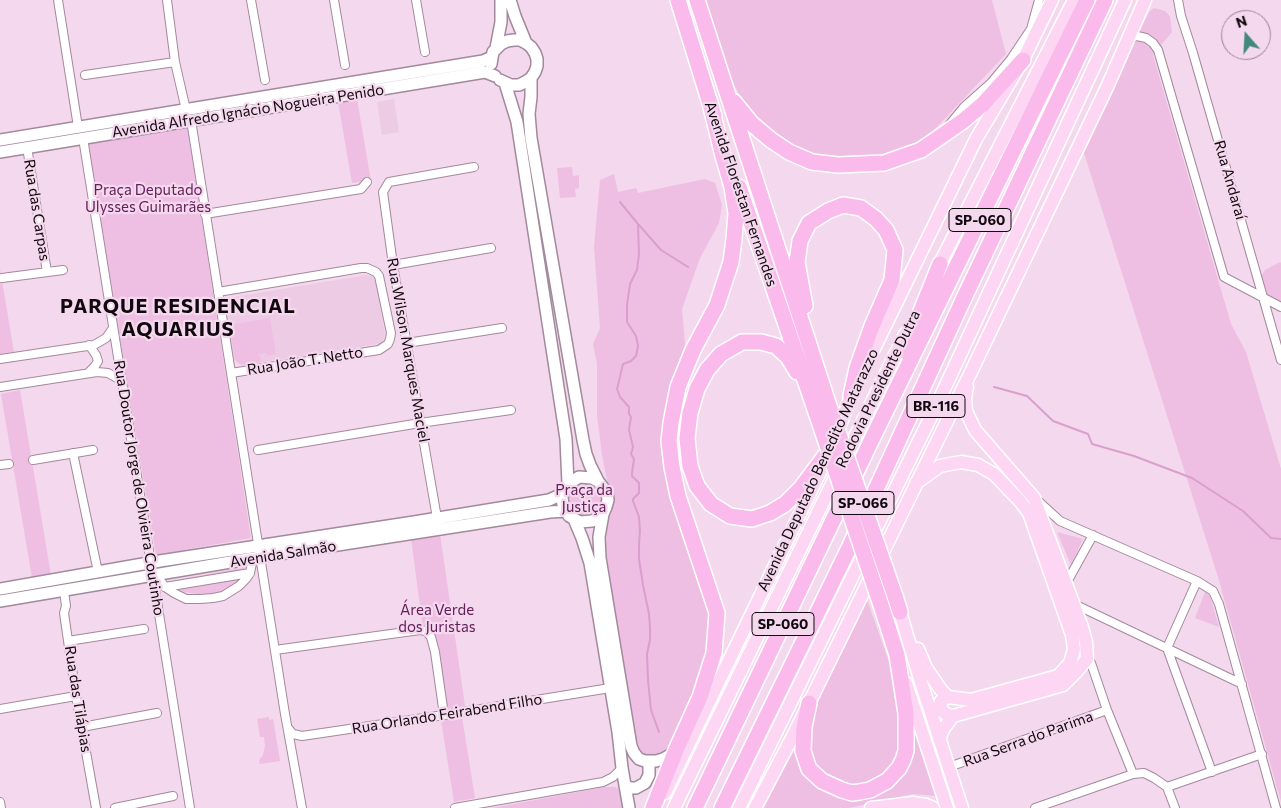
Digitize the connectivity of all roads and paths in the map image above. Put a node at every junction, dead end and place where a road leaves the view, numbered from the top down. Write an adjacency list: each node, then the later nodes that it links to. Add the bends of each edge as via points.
1 (58, 0): 33 (street, Rua Doutor Jorge de Olvieira Coutinho)
2 (167, 0): 23 (street)
3 (252, 0): 28 (street)
4 (334, 0): 24 (street)
5 (416, 0): 20 (street)
6 (501, 0): 21 (street, via 501,22)
7 (510, 0): 19 (street)
8 (678, 0): 31 (highway, Avenida Florestan Fernandes)
9 (697, 0): 29 (highway, Avenida Florestan Fernandes)
10 (1039, 0): 34 (street, via 1031,29 1011,59 952,120)
11 (1052, 0): 22 (main road, Avenida Deputado Benedito Matarazzo)
12 (1074, 0): 42 (main road, Rodovia Presidente Dutra)
13 (1087, 0): 65 (highway, Rodovia Presidente Dutra / SP-060)
14 (1105, 0): 138 (highway, SP-060, via 849,548)
15 (1125, 0): 139 (main road, BR-116, via 940,398)
16 (1145, 0): 18 (main road)
17 (1178, 0): 48 (street, Rua Andaraí, via 1180,16)
18 (1129, 38): 48 (street, via 1146,38 1158,50 1224,277); 58 (main road)
19 (526, 43): 21 (street, via 507,41); 26 (street, via 532,47 537,60)
20 (425, 52)
21 (494, 53): 27 (street, via 492,70); 30 (street, Avenida Alfredo Ignácio Nogueira Penido, via 483,61)
22 (1023, 60): 34 (highway, via 983,104); 62 (main road, Avenida Deputado Benedito Matarazzo, via 976,139)
23 (175, 62): 25 (street); 32 (street)
24 (345, 65)
25 (85, 75)
26 (531, 78): 27 (street, via 518,85); 73 (street, via 529,114 534,160 586,454)
27 (500, 79): 30 (street, Avenida Alfredo Ignácio Nogueira Penido, via 485,72); 75 (street, via 517,122 566,439)
28 (265, 80)
29 (725, 87): 34 (highway, via 752,124 789,152 812,162 838,166 884,163 921,150); 60 (highway, Avenida Florestan Fernandes)
30 (240, 106): 32 (street, Avenida Alfredo Ignácio Nogueira Penido)
31 (711, 107): 60 (highway, Avenida Florestan Fernandes); 117 (highway, via 732,187 736,213 734,239 731,262 717,305 678,388 669,441 678,496 717,613 714,653 700,697)
32 (189, 115): 33 (street, Avenida Alfredo Ignácio Nogueira Penido); 40 (street)
33 (81, 133): 35 (street, Avenida Alfredo Ignácio Nogueira Penido); 36 (street, Avenida Alfredo Ignácio Nogueira Penido); 50 (street, Rua Doutor Jorge de Olvieira Coutinho)
34 (941, 137)
35 (0, 140)
36 (26, 147): 37 (street, Avenida Alfredo Ignácio Nogueira Penido); 45 (street, Rua das Carpas)
37 (0, 152)
38 (474, 168): 43 (street, Rua Wilson Marques Maciel, via 389,182 383,192)
39 (367, 182): 40 (street, via 362,189)
40 (205, 214): 47 (street)
41 (491, 248): 43 (street)
42 (940, 264): 65 (highway); 136 (main road, Rodovia Presidente Dutra)
43 (393, 265): 52 (street, Rua Wilson Marques Maciel)
44 (63, 270): 45 (street)
45 (47, 272): 46 (street)
46 (2, 278)
47 (218, 292): 57 (street); 57 (street, Rua João T. Netto, via 367,268 379,276 390,332 388,344 379,350)
48 (1264, 299): 49 (street); 55 (street, Rua Andaraí)
49 (1281, 307)
50 (113, 328): 53 (street, via 106,338); 59 (street, Rua Doutor Jorge de Olvieira Coutinho)
51 (502, 328): 52 (street)
52 (407, 342): 64 (street, Rua Wilson Marques Maciel)
53 (89, 346): 54 (street); 56 (street, via 98,361)
54 (0, 359)
55 (1281, 360)
56 (88, 373): 59 (street, via 108,373); 61 (street)
57 (231, 373): 83 (street)
58 (970, 374): 74 (main road); 76 (main road, via 965,398 966,411 974,430)
59 (122, 381): 84 (street, Rua Doutor Jorge de Olvieira Coutinho)
60 (814, 384): 62 (highway, via 797,262 800,242 809,223 828,211 843,206 860,208 886,230 895,250 892,280 857,368); 66 (highway, via 776,346 742,342 720,354 697,389 690,413 687,438 690,466 697,486 711,504 730,516 752,519 785,504); 94 (highway, SP-066, bridge)
61 (0, 387)
62 (851, 396): 66 (main road, Avenida Deputado Benedito Matarazzo)
63 (511, 410): 64 (street)
64 (420, 423): 68 (street); 79 (street, Rua Wilson Marques Maciel)
65 (872, 439): 137 (highway, Rodovia Presidente Dutra / SP-060)
66 (831, 448): 135 (main road, Avenida Deputado Benedito Matarazzo, via 674,776)
67 (92, 450): 69 (street)
68 (258, 450)
69 (73, 453): 70 (street); 85 (street)
70 (33, 460)
71 (9, 464): 72 (street)
72 (0, 465)
73 (598, 481): 75 (street, via 579,477); 77 (street, via 607,493)
74 (916, 483): 107 (main road, via 940,466 961,462 978,465 994,474 1020,501 1029,513 1074,648 1070,663 1058,676 970,700); 108 (main road)
75 (566, 488): 78 (street, via 563,505); 79 (street, Avenida Salmão, via 549,500)
76 (1034, 498): 82 (street, via 1060,521); 89 (main road)
77 (603, 514): 78 (street, via 592,521 580,522); 119 (street, via 600,558 628,732 634,753)
78 (570, 515): 81 (street, Avenida Salmão, via 550,512); 105 (street, via 590,563)
79 (438, 518): 80 (street, Avenida Salmão)
80 (414, 522): 81 (street); 83 (street, Avenida Salmão)
81 (410, 534): 83 (street, Avenida Salmão)
82 (1093, 535): 88 (street); 89 (street)
83 (257, 553): 84 (street, Avenida Salmão); 86 (street); 87 (street, Avenida Salmão); 101 (street)
84 (151, 563): 85 (street, Avenida Salmão); 87 (street, Rua Doutor Jorge de Olvieira Coutinho)
85 (98, 572): 90 (street, via 96,579); 92 (street, Avenida Salmão)
86 (250, 573): 91 (street); 91 (street, via 239,586 213,598 186,598)
87 (154, 575): 90 (street, Avenida Salmão); 91 (street); 131 (street, Rua Doutor Jorge de Olvieira Coutinho)
88 (1197, 581): 100 (street); 104 (street, via 1213,591 1219,604)
89 (1067, 582): 96 (main road)
90 (86, 586): 93 (street, Avenida Salmão)
91 (166, 587)
92 (0, 589)
93 (64, 591): 95 (street, Avenida Salmão); 99 (street, Rua das Tilápias)
94 (888, 599): 97 (highway, SP-066); 102 (highway, SP-066)
95 (0, 601)
96 (1074, 604): 100 (street); 113 (main road, via 1084,634 1087,659 1063,685)
97 (900, 612): 107 (main road, via 926,668); 116 (main road, SP-066)
98 (144, 629): 99 (street)
99 (68, 641): 106 (street, Rua das Tilápias)
100 (1167, 648): 104 (street); 122 (street)
101 (275, 650): 112 (street, via 426,631 431,636 435,652); 115 (street)
102 (897, 655): 108 (highway, via 906,714 906,751 899,768 878,786 859,792 842,790 822,781 809,769 802,739); 143 (main road, SP-066)
103 (1091, 663): 110 (street)
104 (1242, 684): 118 (street)
105 (610, 688): 112 (street, Rua Orlando Feirabend Filho); 121 (street)
106 (76, 696): 109 (street); 114 (street, Rua das Tilápias)
107 (948, 698): 113 (main road, via 941,701 941,709)
108 (809, 703): 140 (main road)
109 (0, 709)
110 (1107, 710): 120 (street, Rua Serra do Parima); 123 (street)
111 (157, 713): 114 (street)
112 (444, 715): 115 (street, Rua Orlando Feirabend Filho, via 302,736 293,734)
113 (953, 716): 116 (main road)
114 (82, 727): 129 (street, Rua das Tilápias)
115 (287, 727): 132 (street)
116 (939, 739): 120 (main road, SP-066)
117 (676, 750): 119 (street, via 663,759); 135 (highway)
118 (1262, 754): 122 (street); 147 (street)
119 (649, 761): 124 (street, via 649,775 644,783 636,788)
120 (949, 767): 144 (main road, SP-066)
121 (622, 768): 124 (street); 133 (street, via 603,782)
122 (1212, 772): 125 (street)
123 (1133, 774): 125 (street, via 1144,773); 145 (street)
124 (625, 786): 134 (street)
125 (1167, 787): 146 (street)
126 (173, 796): 130 (street)
127 (0, 802): 128 (street)
128 (1, 808)
129 (96, 808)
130 (115, 808)
131 (190, 808)
132 (302, 808)
133 (455, 808)
134 (629, 808)
135 (655, 808)
136 (674, 808)
137 (695, 808)
138 (722, 808)
139 (739, 808)
140 (755, 808)
141 (870, 808): 142 (main road, via 913,803)
142 (933, 808)
143 (947, 808)
144 (962, 808)
145 (1035, 808)
146 (1175, 808)
147 (1276, 808)

